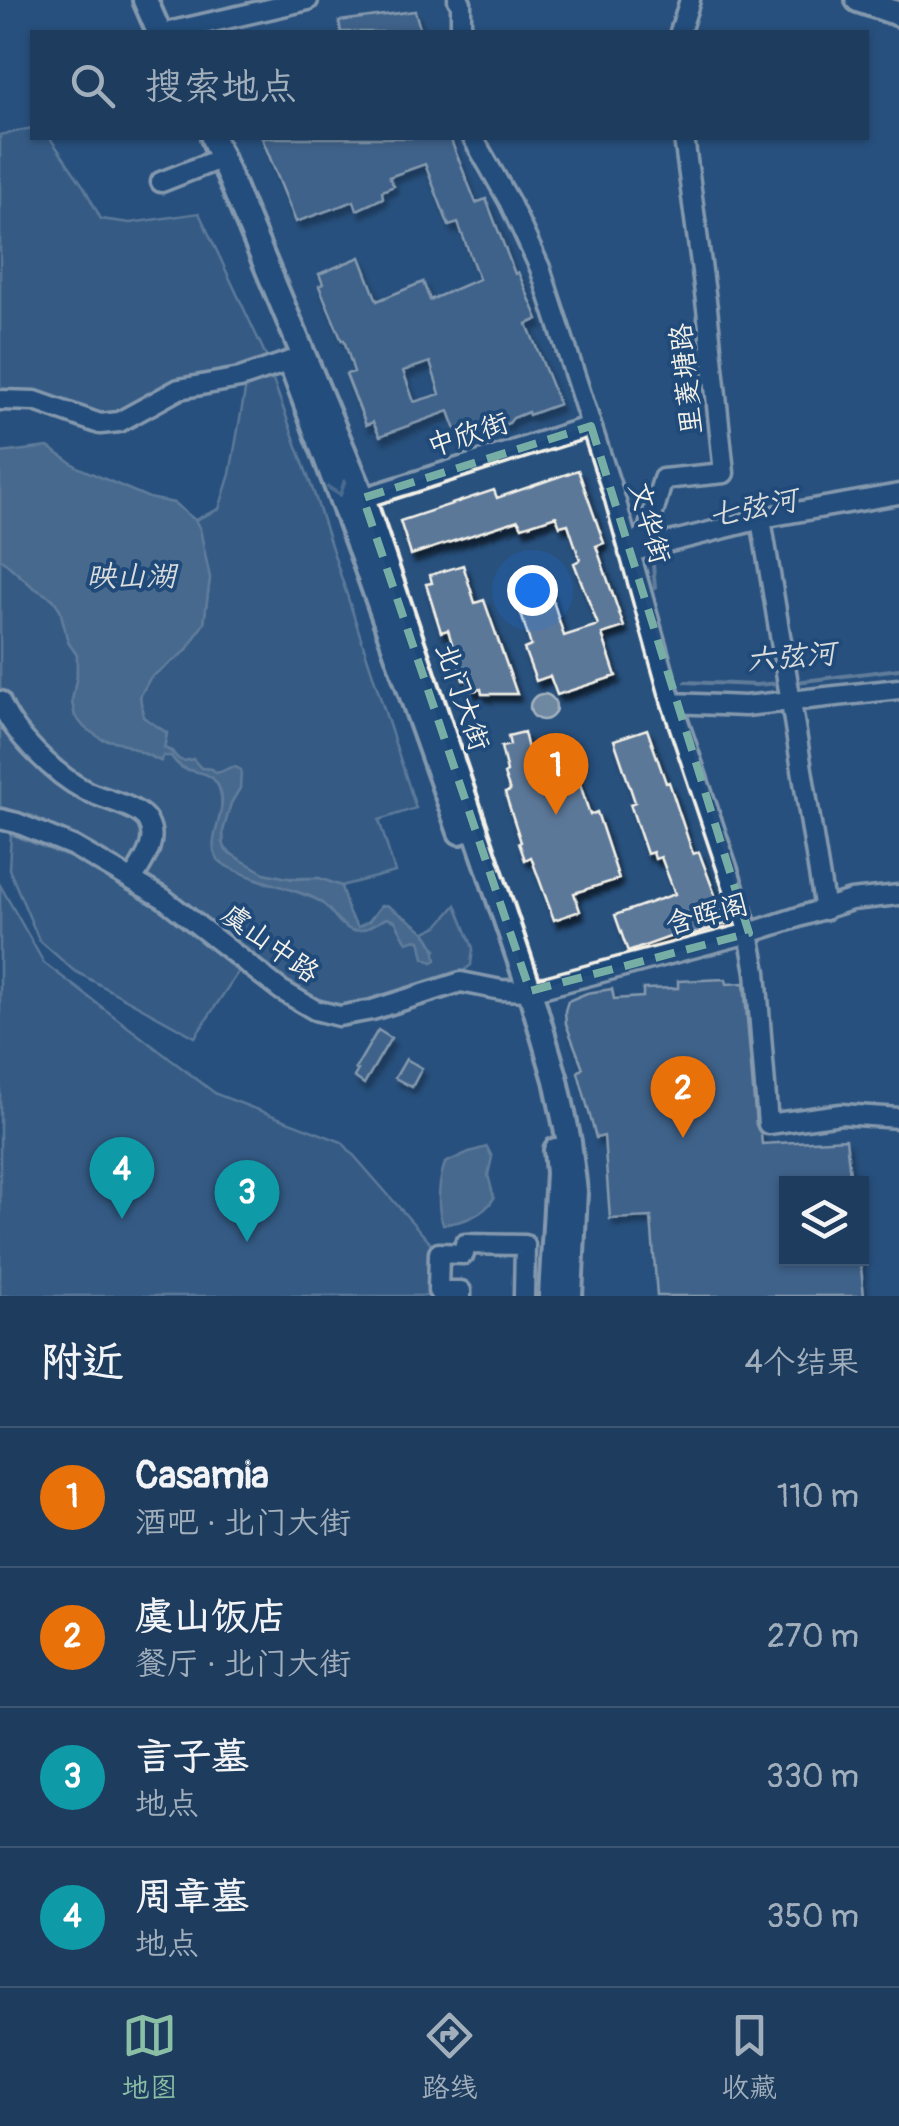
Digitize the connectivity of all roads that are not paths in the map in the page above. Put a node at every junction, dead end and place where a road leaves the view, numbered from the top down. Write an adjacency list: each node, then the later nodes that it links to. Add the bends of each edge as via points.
1 (145, 0): 9 (main road)
2 (162, 0): 10 (main road)
3 (308, 0): 11 (street)
4 (458, 0): 12 (street)
5 (690, 0): 13 (street)
6 (869, 1): 7 (main road); 8 (main road)
7 (899, 5)
8 (899, 14)
9 (158, 30)
10 (172, 30)
11 (181, 30)
12 (462, 30)
13 (681, 30)
14 (203, 140): 18 (main road, 北门大街)
15 (215, 140): 24 (main road, 北门大街)
16 (474, 140): 22 (street, 文华街, via 540,268)
17 (684, 140): 26 (street, 里菱塘路, via 724,473 664,478 648,530)
18 (212, 162): 19 (street); 20 (main road, 北门大街)
19 (161, 182)
20 (290, 362): 21 (street, via 180,389 119,422 100,424 35,401); 36 (main road, 北门大街, one-way to 36)
21 (0, 400)
22 (591, 426): 24 (street, 中欣街); 26 (street, 文华街)
23 (899, 494): 25 (street)
24 (362, 498): 36 (main road, 北门大街)
25 (762, 528): 26 (street); 27 (street)
26 (630, 552): 30 (street, 文华街)
27 (789, 688): 28 (street); 30 (street, via 745,706); 34 (street)
28 (899, 689)
29 (0, 700): 32 (street, via 13,725 56,770 148,820 150,849)
30 (672, 703): 35 (street, 文华街)
31 (0, 819): 32 (street, 虞山中路, via 73,846)
32 (132, 880): 36 (street, 虞山中路, via 315,1010 339,1016 372,1010 461,982)
33 (899, 895): 34 (street, 含晖阁)
34 (825, 910): 35 (street, 含晖阁)
35 (749, 934): 36 (street, 含晖阁); 37 (street, 文华街, via 768,1124 841,1114)
36 (522, 990): 40 (main road, 北门大街, via 555,1132); 41 (main road, 北门大街, via 556,1080 569,1142 575,1192)
37 (899, 1118)
38 (462, 1296): 39 (street, via 438,1291 439,1253 464,1254 464,1244 525,1245)
39 (524, 1296)
40 (551, 1296)
41 (570, 1296)

